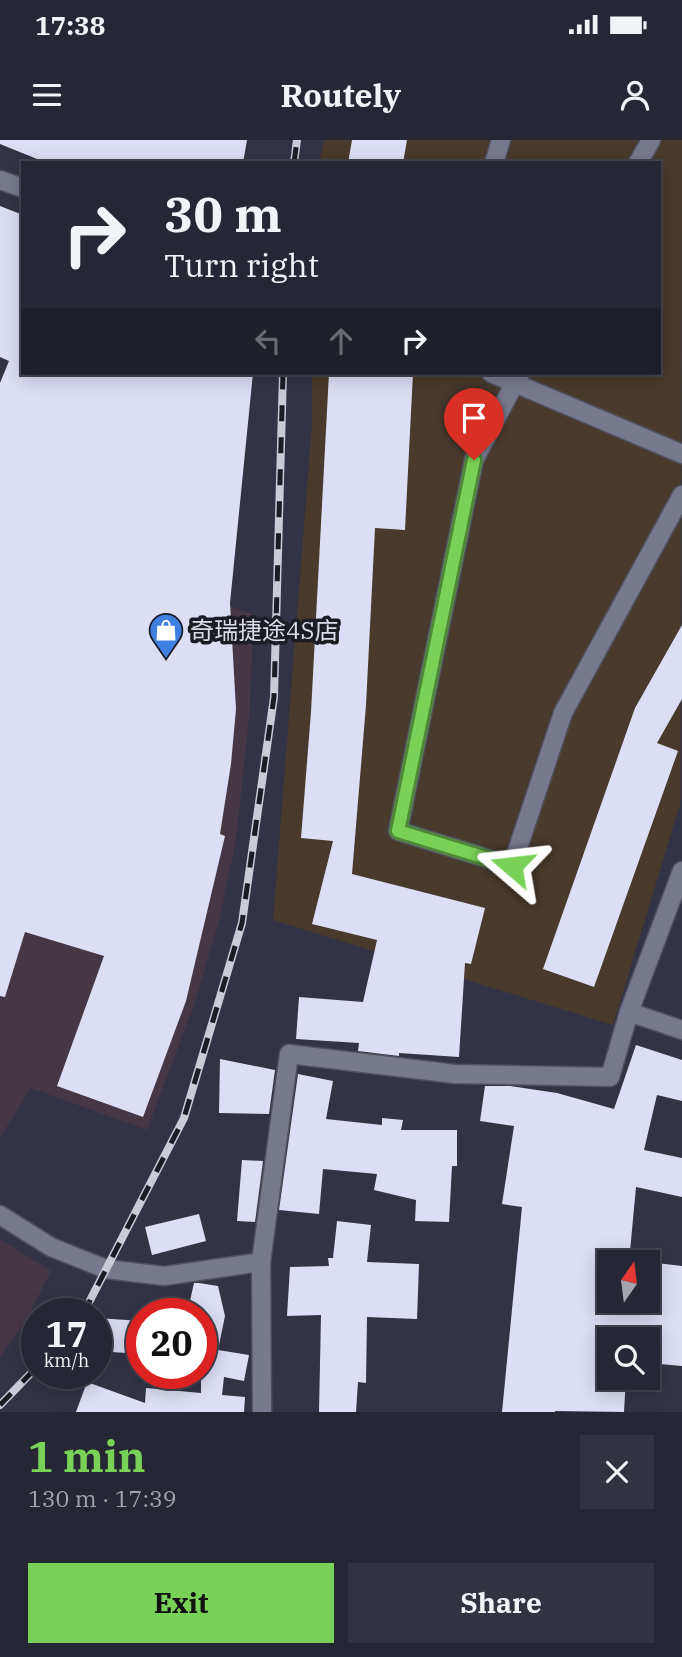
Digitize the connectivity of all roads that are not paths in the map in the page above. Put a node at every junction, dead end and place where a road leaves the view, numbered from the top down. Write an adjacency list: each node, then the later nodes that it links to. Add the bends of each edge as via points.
1 (501, 140): 3 (street)
2 (651, 140): 4 (street)
3 (495, 161)
4 (639, 161)
5 (0, 180): 6 (street)
6 (21, 187)
7 (517, 378): 8 (street); 9 (street, via 474,460 398,831 512,866 563,713)
8 (682, 454)
9 (682, 495)
10 (682, 871): 11 (street)
11 (629, 1012): 12 (street); 14 (street, via 610,1077 455,1074 289,1054)
12 (682, 1030)
13 (0, 1215): 14 (street, via 51,1247 106,1269 163,1276)
14 (261, 1262): 15 (street)
15 (262, 1412)

